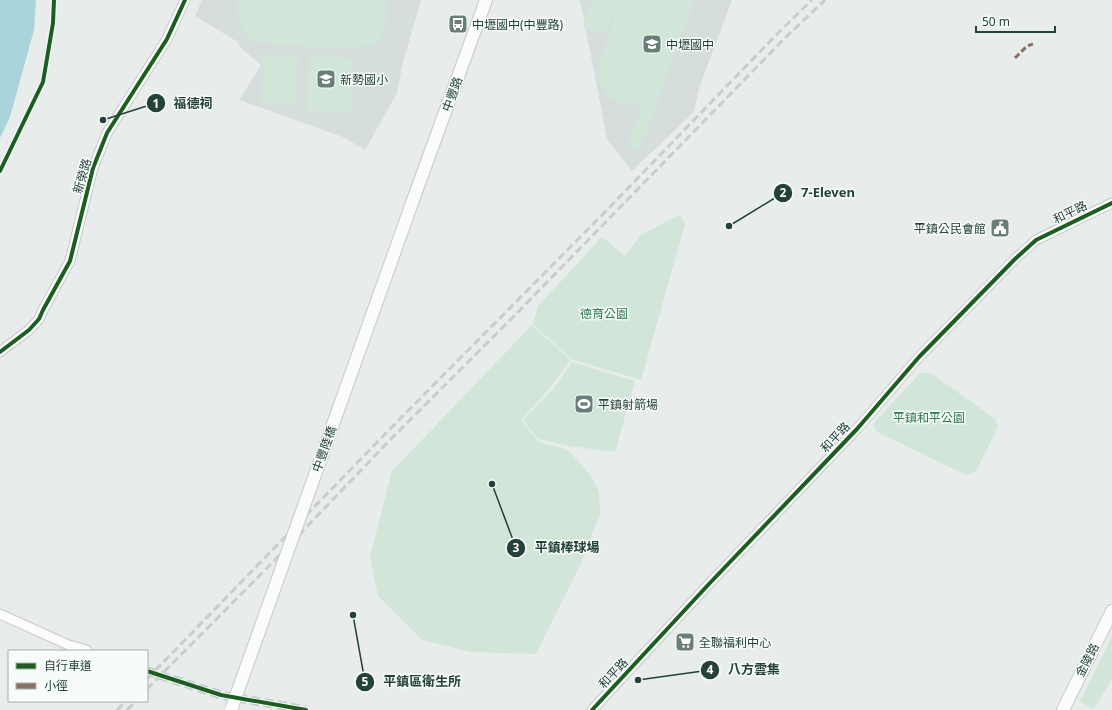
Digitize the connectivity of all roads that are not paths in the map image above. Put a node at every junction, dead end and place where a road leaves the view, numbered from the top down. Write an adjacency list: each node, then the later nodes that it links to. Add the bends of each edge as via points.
1 (185, 0): 5 (street, 新榮路, via 167,39 107,133 93,168 70,261 39,319)
2 (486, 0): 3 (main road, 中豐路)
3 (417, 188): 10 (main road, 中豐陸橋, bridge)
4 (1112, 204): 11 (street, 和平路, via 1036,240 1015,258 919,357 857,429)
5 (0, 352)
6 (1112, 611): 12 (main road, 金陵路)
7 (0, 614): 8 (street)
8 (73, 647): 9 (street)
9 (83, 650)
10 (231, 710)
11 (592, 710)
12 (1063, 710)

